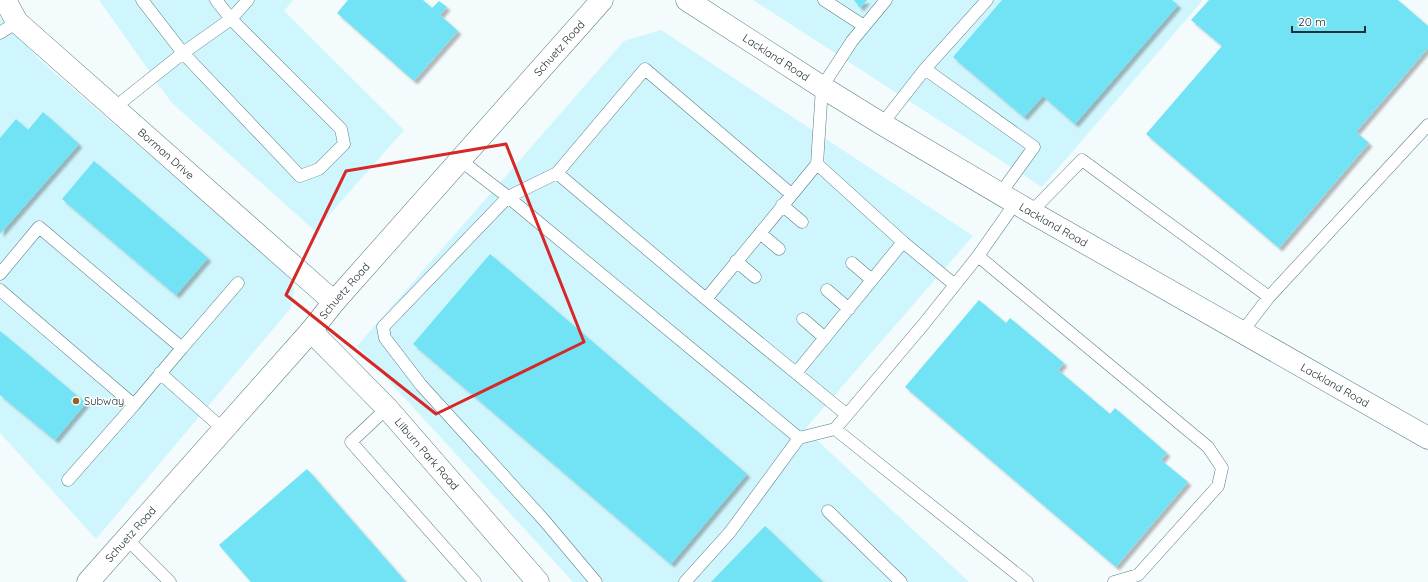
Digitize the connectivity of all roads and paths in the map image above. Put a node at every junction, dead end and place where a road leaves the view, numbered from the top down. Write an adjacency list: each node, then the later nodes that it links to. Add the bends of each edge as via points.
1 (5, 0): 12 (street, Borman Drive)
2 (142, 0): 13 (lane)
3 (216, 0): 10 (lane)
4 (248, 0): 10 (lane)
5 (602, 0): 19 (street, Schuetz Road)
6 (687, 0): 15 (street, Lackland Road)
7 (824, 0): 11 (lane)
8 (886, 0): 11 (lane)
9 (987, 0): 14 (lane)
10 (230, 19): 13 (lane); 13 (lane, via 342,129 344,144 319,169 300,176)
11 (864, 26): 15 (lane)
12 (8, 28): 16 (street, Borman Drive)
13 (183, 53): 16 (lane)
14 (925, 69): 17 (lane); 24 (lane, via 1034,147)
15 (822, 88): 17 (street, Lackland Road); 20 (lane)
16 (114, 108): 42 (street, Borman Drive)
17 (882, 124): 24 (street, Lackland Road)
18 (1428, 125): 40 (lane)
19 (460, 160): 23 (lane); 42 (street, Schuetz Road)
20 (817, 164): 22 (lane); 28 (lane)
21 (557, 173): 22 (lane, via 645,69); 23 (lane); 41 (lane)
22 (791, 194): 25 (lane)
23 (508, 197): 56 (lane); 65 (lane, via 383,327 385,338 421,385 543,519)
24 (1015, 202): 30 (lane); 40 (lane, via 1082,160); 46 (street, Lackland Road)
25 (782, 205): 26 (lane); 27 (lane)
26 (802, 222)
27 (760, 233): 29 (lane); 31 (lane)
28 (903, 242): 35 (lane); 37 (lane)
29 (779, 249)
30 (978, 256): 37 (lane); 69 (lane, via 1208,447 1222,468 1218,486 1138,576)
31 (736, 262): 34 (lane); 41 (lane)
32 (852, 263): 35 (lane)
33 (0, 274): 48 (lane, via 39,227)
34 (754, 277)
35 (872, 280): 43 (lane)
36 (238, 283): 48 (lane)
37 (955, 285): 53 (lane)
38 (0, 290): 51 (lane)
39 (827, 290): 43 (lane)
40 (1269, 298): 46 (lane)
41 (706, 299): 50 (lane)
42 (334, 302): 45 (street, Schuetz Road)
43 (849, 309): 47 (lane)
44 (803, 319): 47 (lane)
45 (311, 331): 52 (street, Lilburn Park Road); 54 (street, Schuetz Road)
46 (1242, 332): 57 (street, Lackland Road)
47 (824, 338): 50 (lane)
48 (182, 348): 49 (lane)
49 (160, 373): 51 (lane); 54 (lane)
50 (796, 373): 53 (lane)
51 (134, 405): 58 (lane)
52 (387, 408): 63 (lane, via 351,442); 64 (street, Lilburn Park Road)
53 (847, 415): 55 (lane)
54 (223, 429): 60 (street, Schuetz Road)
55 (835, 429): 56 (lane); 68 (lane)
56 (799, 438): 66 (lane, via 730,532)
57 (1428, 438)
58 (68, 480)
59 (828, 511): 67 (lane)
60 (126, 538): 61 (street, Schuetz Road); 62 (lane)
61 (88, 582)
62 (170, 582)
63 (476, 582)
64 (538, 582)
65 (596, 582)
66 (685, 582)
67 (901, 582)
68 (1027, 582)
69 (1114, 582)

